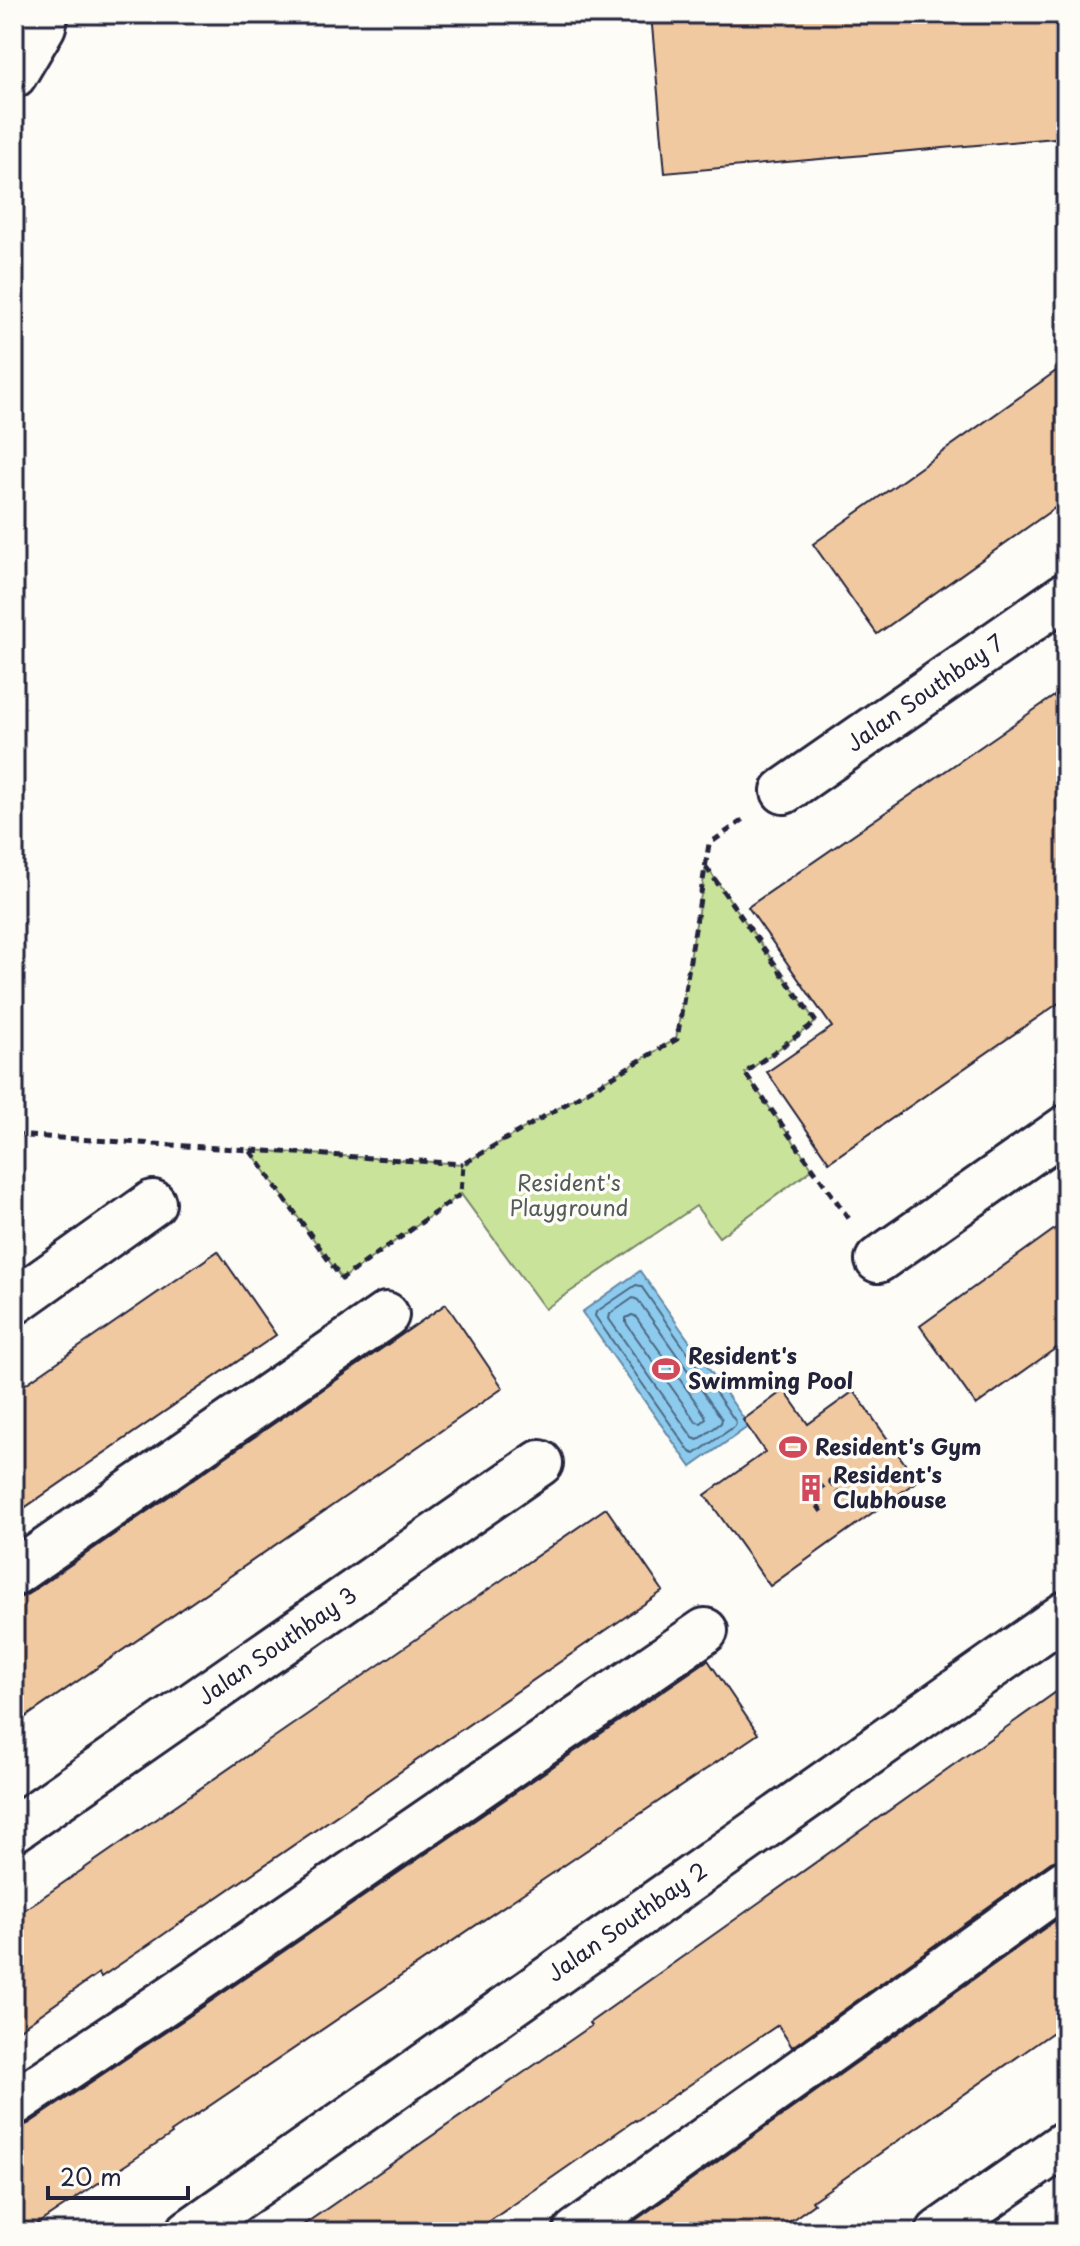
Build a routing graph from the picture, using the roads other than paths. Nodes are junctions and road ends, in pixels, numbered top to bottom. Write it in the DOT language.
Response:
graph roads {
  1 [pos="46,14"];
  2 [pos="14,75"];
  3 [pos="1066,595"];
  4 [pos="784,791"];
  5 [pos="1066,1128"];
  6 [pos="153,1203"];
  7 [pos="878,1260"];
  8 [pos="14,1302"];
  9 [pos="386,1315"];
  10 [pos="540,1463"];
  11 [pos="14,1573"];
  12 [pos="1066,1614"];
  13 [pos="705,1631"];
  14 [pos="14,1829"];
  15 [pos="1066,1882"];
  16 [pos="14,2103"];
  17 [pos="1066,2143"];
  18 [pos="189,2232"];
  19 [pos="576,2232"];
  20 [pos="939,2232"];
  1 -- 2 [label="street"];
  3 -- 4 [label="street, Jalan Southbay 7"];
  5 -- 7 [label="street"];
  6 -- 8 [label="street"];
  9 -- 11 [label="street"];
  10 -- 14 [label="street, Jalan Southbay 3"];
  12 -- 18 [label="street, Jalan Southbay 2"];
  13 -- 16 [label="street"];
  15 -- 19 [label="street"];
  17 -- 20 [label="street"];
}
